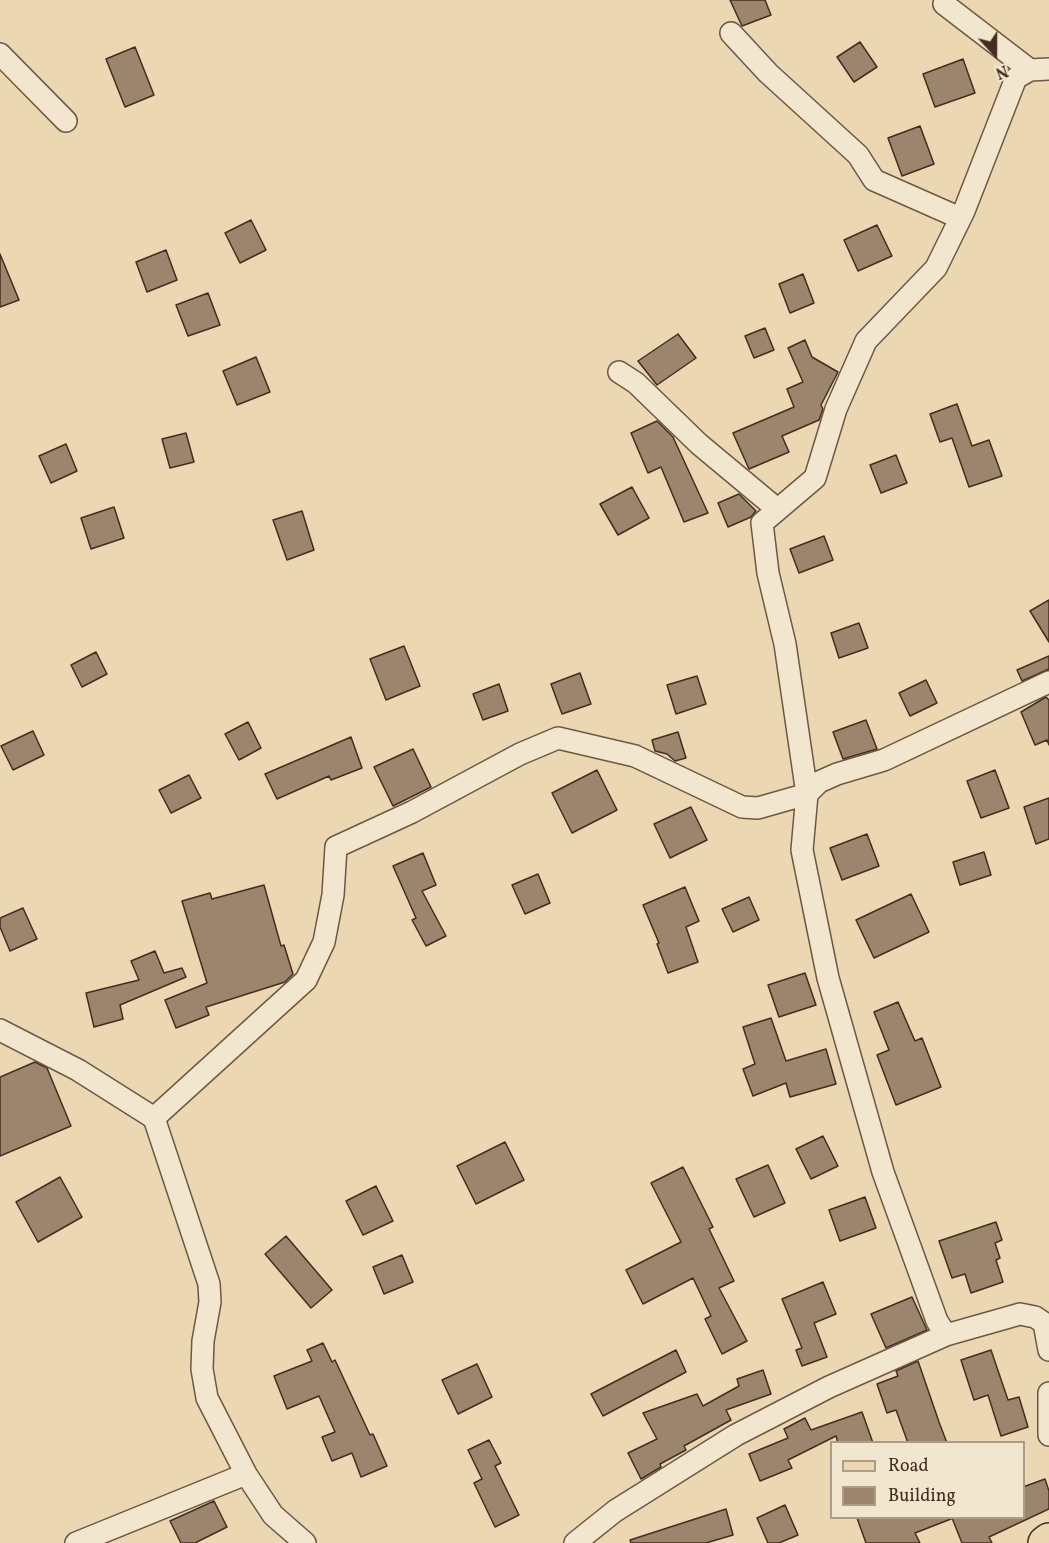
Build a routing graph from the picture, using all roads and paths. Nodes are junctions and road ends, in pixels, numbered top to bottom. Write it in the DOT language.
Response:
graph roads {
  1 [pos="944,4"];
  2 [pos="731,33"];
  3 [pos="0,54"];
  4 [pos="1040,69"];
  5 [pos="66,122"];
  6 [pos="960,218"];
  7 [pos="619,372"];
  8 [pos="777,509"];
  9 [pos="1049,682"];
  10 [pos="807,794"];
  11 [pos="0,1030"];
  12 [pos="154,1118"];
  13 [pos="946,1335"];
  14 [pos="1049,1350"];
  15 [pos="1049,1393"];
  16 [pos="1049,1435"];
  17 [pos="246,1474"];
  18 [pos="1049,1540"];
  19 [pos="76,1543"];
  20 [pos="305,1543"];
  21 [pos="575,1543"];
  22 [pos="1045,1543"];
  1 -- 4 [label="street"];
  2 -- 6 [label="street"];
  3 -- 5 [label="street"];
  4 -- 6 [label="street"];
  6 -- 8 [label="street"];
  7 -- 8 [label="street"];
  8 -- 10 [label="street"];
  9 -- 10 [label="street"];
  10 -- 12 [label="street"];
  10 -- 13 [label="street"];
  11 -- 12 [label="street"];
  12 -- 17 [label="street"];
  13 -- 14 [label="street"];
  13 -- 21 [label="street"];
  15 -- 16 [label="street"];
  17 -- 19 [label="street"];
  17 -- 20 [label="street"];
  18 -- 22 [label="main road"];
}
